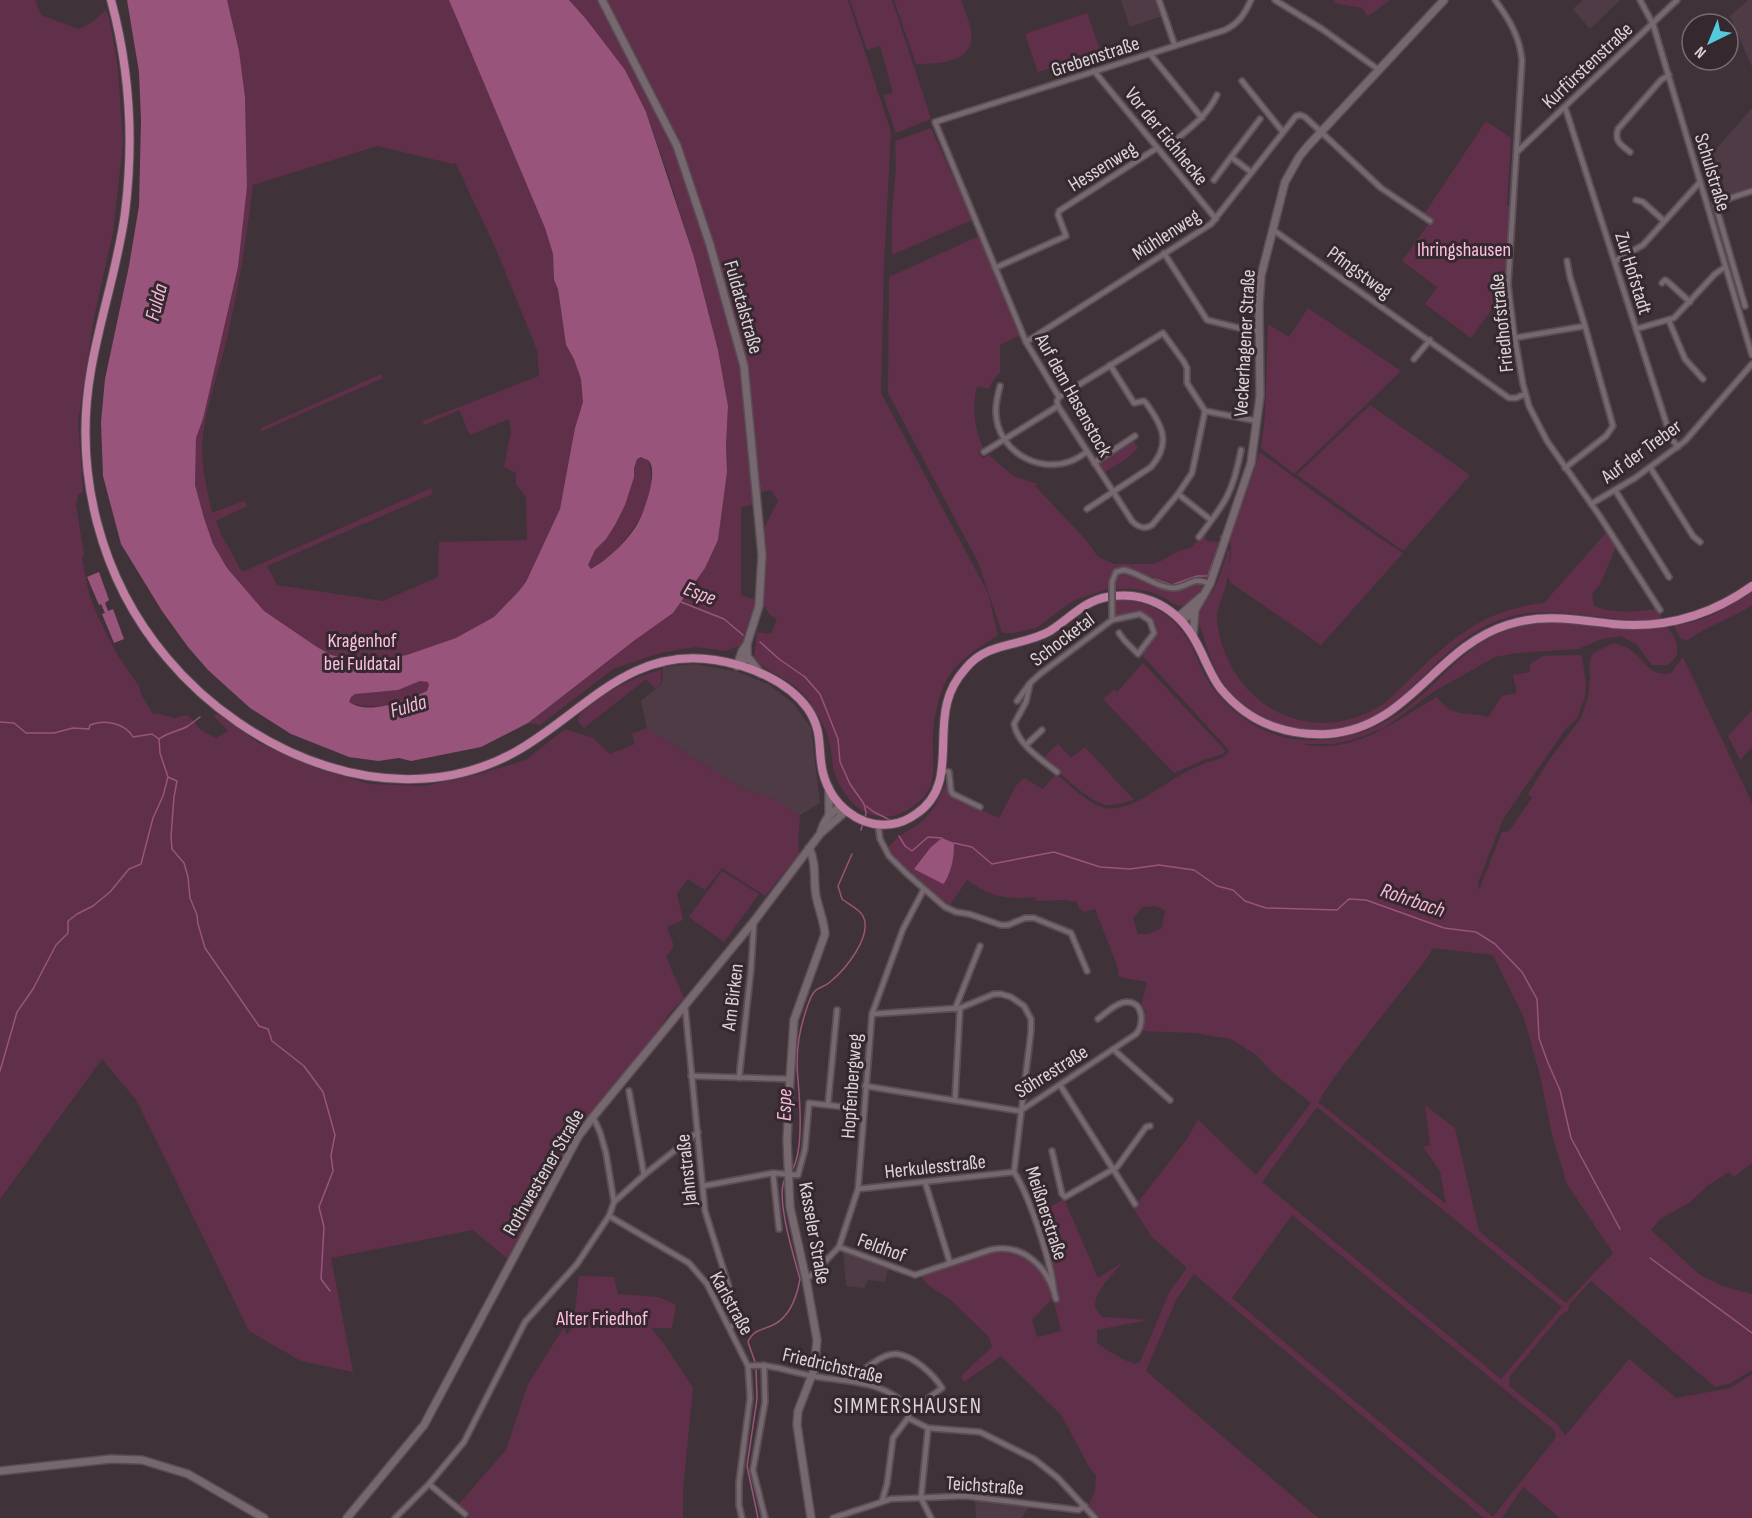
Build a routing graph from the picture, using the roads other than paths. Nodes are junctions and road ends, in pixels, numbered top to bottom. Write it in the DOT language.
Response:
graph roads {
  1 [pos="111,0"];
  2 [pos="602,0"];
  3 [pos="1159,0"];
  4 [pos="1251,0"];
  5 [pos="1275,0"];
  6 [pos="1444,0"];
  7 [pos="1496,0"];
  8 [pos="1640,0"];
  9 [pos="1677,0"];
  10 [pos="1653,24"];
  11 [pos="1175,46"];
  12 [pos="1150,54"];
  13 [pos="1379,70"];
  14 [pos="1094,71"];
  15 [pos="1669,75"];
  16 [pos="1242,81"];
  17 [pos="1217,95"];
  18 [pos="1565,107"];
  19 [pos="1202,117"];
  20 [pos="1260,119"];
  21 [pos="935,122"];
  22 [pos="1322,131"];
  23 [pos="1283,132"];
  24 [pos="1178,138"];
  25 [pos="1157,148"];
  26 [pos="1517,152"];
  27 [pos="1630,152"];
  28 [pos="1231,157"];
  29 [pos="1251,172"];
  30 [pos="1214,180"];
  31 [pos="1700,182"];
  32 [pos="1752,191"];
  33 [pos="1636,200"];
  34 [pos="1216,219"];
  35 [pos="1430,221"];
  36 [pos="1664,221"];
  37 [pos="1272,229"];
  38 [pos="1164,253"];
  39 [pos="1568,261"];
  40 [pos="1614,261"];
  41 [pos="1725,267"];
  42 [pos="995,268"];
  43 [pos="1662,283"];
  44 [pos="1690,302"];
  45 [pos="1745,306"];
  46 [pos="1669,321"];
  47 [pos="1585,326"];
  48 [pos="1636,329"];
  49 [pos="1260,331"];
  50 [pos="1515,338"];
  51 [pos="1430,340"];
  52 [pos="1026,342"];
  53 [pos="1752,354"];
  54 [pos="1414,359"];
  55 [pos="1752,364"];
  56 [pos="1110,365"];
  57 [pos="1703,379"];
  58 [pos="1000,386"];
  59 [pos="1525,394"];
  60 [pos="1059,397"];
  61 [pos="1058,406"];
  62 [pos="1205,411"];
  63 [pos="1257,421"];
  64 [pos="1135,436"];
  65 [pos="1005,439"];
  66 [pos="1678,447"];
  67 [pos="1241,450"];
  68 [pos="984,452"];
  69 [pos="1088,452"];
  70 [pos="1094,463"];
  71 [pos="1650,467"];
  72 [pos="1565,468"];
  73 [pos="1615,490"];
  74 [pos="1113,491"];
  75 [pos="1178,494"];
  76 [pos="1591,504"];
  77 [pos="1087,509"];
  78 [pos="1211,520"];
  79 [pos="1199,537"];
  80 [pos="1700,542"];
  81 [pos="1669,577"];
  82 [pos="1210,584"];
  83 [pos="1752,586"];
  84 [pos="1201,597"];
  85 [pos="1195,610"];
  86 [pos="1660,610"];
  87 [pos="1179,618"];
  88 [pos="1112,620"];
  89 [pos="1119,633"];
  90 [pos="1193,636"];
  91 [pos="747,644"];
  92 [pos="747,656"];
  93 [pos="737,666"];
  94 [pos="761,674"];
  95 [pos="1030,683"];
  96 [pos="1017,701"];
  97 [pos="1042,730"];
  98 [pos="1026,745"];
  99 [pos="942,771"];
  100 [pos="1057,772"];
  101 [pos="829,788"];
  102 [pos="980,807"];
  103 [pos="846,811"];
  104 [pos="829,816"];
  105 [pos="878,824"];
  106 [pos="820,834"];
  107 [pos="809,848"];
  108 [pos="924,889"];
  109 [pos="755,920"];
  110 [pos="980,946"];
  111 [pos="1087,971"];
  112 [pos="685,1003"];
  113 [pos="957,1009"];
  114 [pos="837,1010"];
  115 [pos="872,1014"];
  116 [pos="1098,1019"];
  117 [pos="1113,1049"];
  118 [pos="691,1077"];
  119 [pos="739,1078"];
  120 [pos="790,1079"];
  121 [pos="1060,1085"];
  122 [pos="865,1086"];
  123 [pos="629,1090"];
  124 [pos="955,1100"];
  125 [pos="1170,1100"];
  126 [pos="828,1104"];
  127 [pos="854,1108"];
  128 [pos="1020,1111"];
  129 [pos="593,1117"];
  130 [pos="1150,1126"];
  131 [pos="698,1132"];
  132 [pos="1052,1151"];
  133 [pos="1114,1168"];
  134 [pos="1014,1172"];
  135 [pos="773,1173"];
  136 [pos="644,1175"];
  137 [pos="789,1176"];
  138 [pos="925,1182"];
  139 [pos="703,1186"];
  140 [pos="858,1189"];
  141 [pos="614,1202"];
  142 [pos="1135,1203"];
  143 [pos="609,1216"];
  144 [pos="779,1229"];
  145 [pos="839,1247"];
  146 [pos="950,1263"];
  147 [pos="806,1279"];
  148 [pos="1054,1291"];
  149 [pos="1056,1299"];
  150 [pos="730,1328"];
  151 [pos="756,1365"];
  152 [pos="812,1376"];
  153 [pos="854,1381"];
  154 [pos="911,1411"];
  155 [pos="908,1418"];
  156 [pos="928,1428"];
  157 [pos="0,1471"];
  158 [pos="429,1484"];
  159 [pos="921,1498"];
  160 [pos="882,1502"];
  161 [pos="1085,1506"];
  162 [pos="465,1514"];
  163 [pos="264,1518"];
  164 [pos="347,1518"];
  165 [pos="395,1518"];
  166 [pos="742,1518"];
  167 [pos="765,1518"];
  168 [pos="811,1518"];
  169 [pos="833,1518"];
  170 [pos="931,1518"];
  171 [pos="1095,1518"];
  1 -- 93 [label="main road"];
  2 -- 91 [label="street, Fuldatalstraße"];
  3 -- 11 [label="street"];
  4 -- 11 [label="street, Grebenstraße"];
  5 -- 13 [label="street"];
  6 -- 13 [label="street, Veckerhagener Straße"];
  7 -- 26 [label="street, Friedhofstraße"];
  8 -- 10 [label="street, Schulstraße"];
  9 -- 10 [label="street, Kurfürstenstraße"];
  10 -- 15 [label="street, Schulstraße"];
  10 -- 18 [label="street, Kurfürstenstraße"];
  11 -- 12 [label="street, Grebenstraße"];
  12 -- 14 [label="street, Grebenstraße"];
  12 -- 19 [label="street"];
  13 -- 22 [label="street, Veckerhagener Straße"];
  14 -- 21 [label="street, Grebenstraße"];
  14 -- 25 [label="street, Vor der Eichhecke"];
  15 -- 27 [label="street"];
  15 -- 31 [label="street, Schulstraße"];
  16 -- 23 [label="street"];
  17 -- 19 [label="street"];
  18 -- 26 [label="street, Kurfürstenstraße"];
  18 -- 40 [label="street, Zur Hofstadt"];
  19 -- 24 [label="street"];
  20 -- 28 [label="street"];
  21 -- 42 [label="street, Auf dem Hasenstock"];
  22 -- 23 [label="street, Mühlenweg"];
  22 -- 35 [label="street"];
  22 -- 37 [label="street, Veckerhagener Straße"];
  23 -- 29 [label="street, Mühlenweg"];
  25 -- 34 [label="street, Vor der Eichhecke"];
  25 -- 42 [label="street, Hessenweg"];
  26 -- 50 [label="street, Friedhofstraße"];
  28 -- 29 [label="street"];
  28 -- 30 [label="street"];
  29 -- 34 [label="street, Mühlenweg"];
  31 -- 36 [label="street"];
  31 -- 41 [label="street, Schulstraße"];
  32 -- 45 [label="street"];
  33 -- 36 [label="street"];
  34 -- 38 [label="street, Mühlenweg"];
  36 -- 40 [label="street"];
  37 -- 49 [label="street, Veckerhagener Straße"];
  37 -- 51 [label="street, Pfingstweg"];
  38 -- 49 [label="street"];
  38 -- 52 [label="street, Mühlenweg"];
  39 -- 47 [label="street"];
  40 -- 48 [label="street, Zur Hofstadt"];
  41 -- 44 [label="street"];
  41 -- 53 [label="street, Schulstraße"];
  42 -- 52 [label="street, Auf dem Hasenstock"];
  43 -- 44 [label="street"];
  44 -- 46 [label="street"];
  46 -- 48 [label="street"];
  46 -- 57 [label="street"];
  47 -- 50 [label="street"];
  47 -- 72 [label="street"];
  48 -- 66 [label="street, Zur Hofstadt"];
  49 -- 63 [label="street, Veckerhagener Straße"];
  50 -- 59 [label="street, Friedhofstraße"];
  51 -- 54 [label="street"];
  51 -- 59 [label="street, Pfingstweg"];
  52 -- 60 [label="street, Auf dem Hasenstock"];
  55 -- 66 [label="street, Auf der Treber"];
  56 -- 60 [label="street"];
  56 -- 62 [label="street"];
  56 -- 74 [label="street"];
  58 -- 65 [label="street"];
  59 -- 72 [label="street, Friedhofstraße"];
  60 -- 61 [label="street, Auf dem Hasenstock"];
  61 -- 65 [label="street"];
  61 -- 69 [label="street, Auf dem Hasenstock"];
  62 -- 63 [label="street"];
  62 -- 75 [label="street, Auf dem Hasenstock"];
  63 -- 82 [label="street, Veckerhagener Straße"];
  64 -- 70 [label="street"];
  65 -- 68 [label="street"];
  65 -- 69 [label="street"];
  66 -- 71 [label="street, Auf der Treber"];
  67 -- 78 [label="street"];
  69 -- 70 [label="street, Auf dem Hasenstock"];
  70 -- 74 [label="street, Auf dem Hasenstock"];
  71 -- 73 [label="street, Auf der Treber"];
  71 -- 80 [label="street"];
  72 -- 76 [label="street, Friedhofstraße"];
  73 -- 76 [label="street, Auf der Treber"];
  73 -- 81 [label="street"];
  74 -- 75 [label="street, Auf dem Hasenstock"];
  74 -- 77 [label="street"];
  75 -- 78 [label="street"];
  76 -- 86 [label="street, Friedhofstraße"];
  78 -- 79 [label="street"];
  82 -- 84 [label="street, Veckerhagener Straße"];
  82 -- 88 [label="street, Schocketal, bridge"];
  83 -- 90 [label="main road"];
  84 -- 85 [label="street, Veckerhagener Straße"];
  84 -- 87 [label="street, Veckerhagener Straße"];
  85 -- 87 [label="street"];
  85 -- 90 [label="street"];
  87 -- 90 [label="main road"];
  87 -- 99 [label="main road"];
  88 -- 89 [label="street, Schocketal"];
  88 -- 95 [label="street, Schocketal"];
  91 -- 92 [label="street, Fuldatalstraße"];
  91 -- 93 [label="street, Fuldatalstraße"];
  92 -- 93 [label="street"];
  92 -- 94 [label="street"];
  93 -- 94 [label="main road"];
  94 -- 101 [label="main road"];
  95 -- 96 [label="street, Schocketal"];
  95 -- 98 [label="street, Schocketal"];
  97 -- 98 [label="street"];
  98 -- 100 [label="street, Schocketal"];
  99 -- 102 [label="street"];
  99 -- 105 [label="main road"];
  101 -- 103 [label="main road"];
  101 -- 104 [label="street"];
  103 -- 104 [label="street"];
  103 -- 105 [label="main road"];
  103 -- 106 [label="street, Rothwestener Straße"];
  104 -- 106 [label="street, Rothwestener Straße"];
  105 -- 108 [label="street"];
  106 -- 107 [label="street, Rothwestener Straße"];
  107 -- 109 [label="street, Rothwestener Straße"];
  107 -- 120 [label="street, Kasseler Straße"];
  108 -- 111 [label="street"];
  108 -- 115 [label="street, Hopfenbergweg"];
  109 -- 112 [label="street, Rothwestener Straße"];
  109 -- 119 [label="street, Am Birken"];
  110 -- 113 [label="street"];
  112 -- 118 [label="street, Jahnstraße"];
  112 -- 129 [label="street, Rothwestener Straße"];
  113 -- 115 [label="street, Meißnerstraße"];
  113 -- 124 [label="street"];
  113 -- 128 [label="street, Meißnerstraße"];
  114 -- 126 [label="street"];
  115 -- 122 [label="street, Hopfenbergweg"];
  116 -- 117 [label="street, Söhrestraße"];
  117 -- 121 [label="street, Söhrestraße"];
  117 -- 125 [label="street"];
  118 -- 119 [label="street"];
  118 -- 131 [label="street, Jahnstraße"];
  119 -- 120 [label="street"];
  120 -- 137 [label="street, Kasseler Straße"];
  121 -- 128 [label="street, Söhrestraße"];
  121 -- 133 [label="street"];
  122 -- 124 [label="street, Söhrestraße"];
  122 -- 140 [label="street, Hopfenbergweg"];
  123 -- 136 [label="street"];
  124 -- 128 [label="street, Söhrestraße"];
  126 -- 127 [label="street"];
  126 -- 137 [label="street"];
  128 -- 134 [label="street, Meißnerstraße"];
  129 -- 141 [label="street"];
  129 -- 164 [label="street, Rothwestener Straße"];
  130 -- 133 [label="street"];
  131 -- 136 [label="street"];
  131 -- 139 [label="street, Jahnstraße"];
  132 -- 133 [label="street"];
  133 -- 142 [label="street"];
  134 -- 138 [label="street, Herkulesstraße"];
  134 -- 148 [label="street, Meißnerstraße"];
  135 -- 137 [label="street"];
  135 -- 139 [label="street"];
  135 -- 144 [label="street"];
  136 -- 141 [label="street"];
  137 -- 147 [label="street, Kasseler Straße"];
  138 -- 140 [label="street, Herkulesstraße"];
  138 -- 146 [label="street"];
  139 -- 150 [label="street, Jahnstraße"];
  140 -- 145 [label="street, Hopfenbergweg"];
  141 -- 143 [label="street"];
  143 -- 150 [label="street, Karlstraße"];
  143 -- 158 [label="street"];
  145 -- 146 [label="street, Feldhof"];
  145 -- 147 [label="street, Hopfenbergweg"];
  146 -- 148 [label="street"];
  147 -- 152 [label="street, Kasseler Straße"];
  148 -- 149 [label="street"];
  150 -- 151 [label="street, Karlstraße"];
  151 -- 152 [label="street, Friedrichstraße"];
  151 -- 166 [label="street, Karlstraße"];
  151 -- 167 [label="street"];
  152 -- 153 [label="street, Friedrichstraße"];
  152 -- 168 [label="street, Kasseler Straße"];
  153 -- 154 [label="street, Friedrichstraße"];
  153 -- 154 [label="street"];
  154 -- 155 [label="street"];
  155 -- 156 [label="street"];
  155 -- 160 [label="street"];
  156 -- 159 [label="street"];
  156 -- 161 [label="street"];
  157 -- 163 [label="street"];
  158 -- 162 [label="street"];
  158 -- 165 [label="street"];
  159 -- 160 [label="street, Teichstraße"];
  159 -- 161 [label="street, Teichstraße"];
  159 -- 170 [label="street"];
  160 -- 169 [label="street, Teichstraße"];
  161 -- 171 [label="street"];
}
